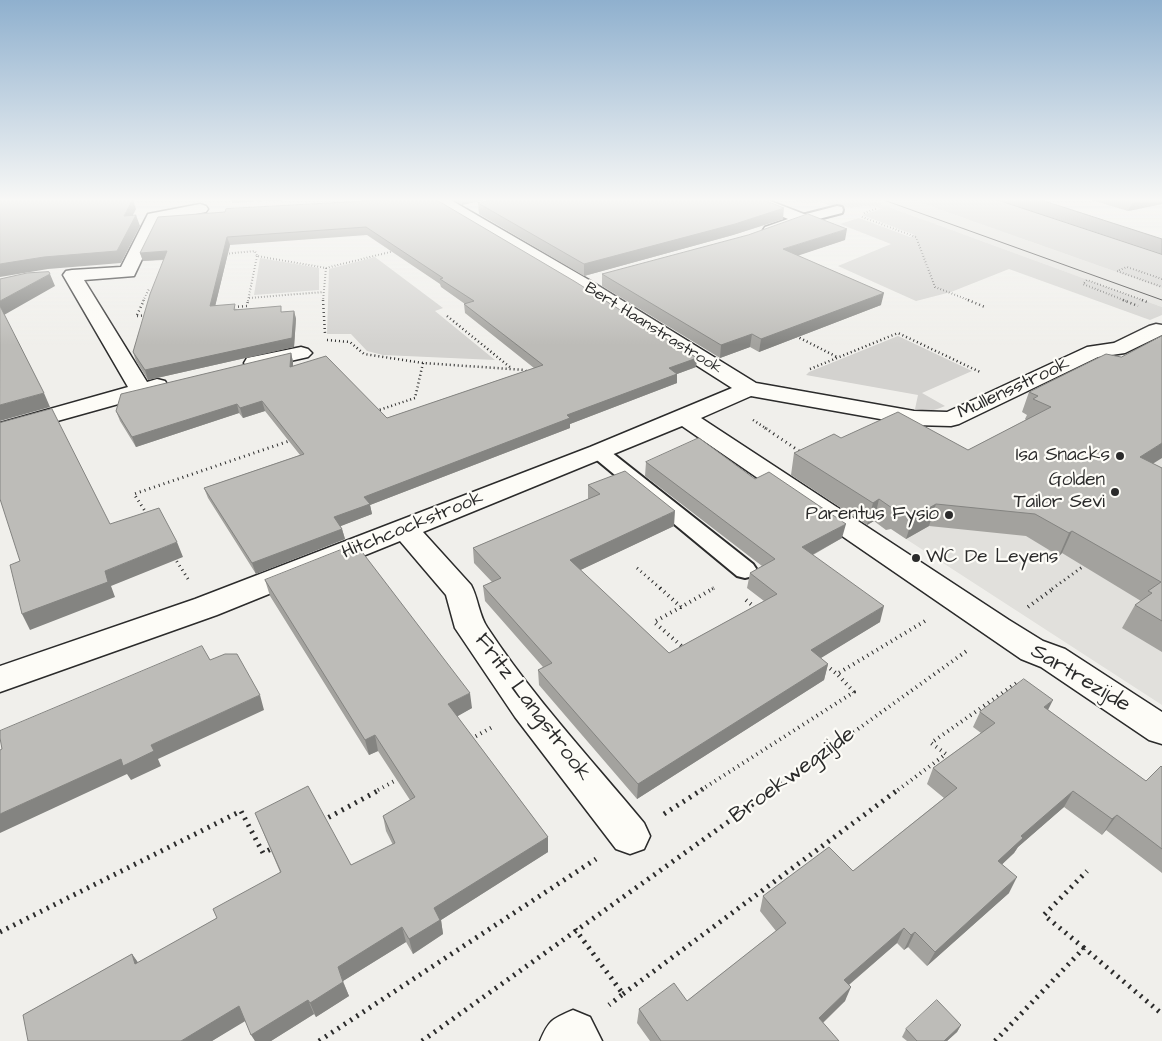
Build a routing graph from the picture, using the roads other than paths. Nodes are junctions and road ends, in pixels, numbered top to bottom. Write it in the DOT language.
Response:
graph roads {
  1 [pos="139,248"];
  2 [pos="526,248"];
  3 [pos="600,279"];
  4 [pos="582,284"];
  5 [pos="1156,330"];
  6 [pos="301,353"];
  7 [pos="235,368"];
  8 [pos="178,381"];
  9 [pos="754,389"];
  10 [pos="141,390"];
  11 [pos="683,416"];
  12 [pos="0,430"];
  13 [pos="599,452"];
  14 [pos="406,529"];
  15 [pos="745,570"];
  16 [pos="0,679"];
  17 [pos="1162,730"];
  18 [pos="630,836"];
  1 -- 10 [label="street"];
  2 -- 4 [label="street, Bert Haanstrastrook"];
  3 -- 4 [label="street"];
  4 -- 9 [label="street, Bert Haanstrastrook"];
  5 -- 9 [label="street, Mullensstrook"];
  6 -- 7 [label="street"];
  8 -- 10 [label="street"];
  9 -- 11 [label="street, Hitchcockstrook"];
  10 -- 12 [label="street"];
  11 -- 13 [label="street, Hitchcockstrook"];
  11 -- 17 [label="street, Sartrezijde"];
  13 -- 14 [label="street, Hitchcockstrook"];
  13 -- 15 [label="lane"];
  14 -- 16 [label="street, Hitchcockstrook"];
  14 -- 18 [label="street, Fritz Langstrook"];
}
